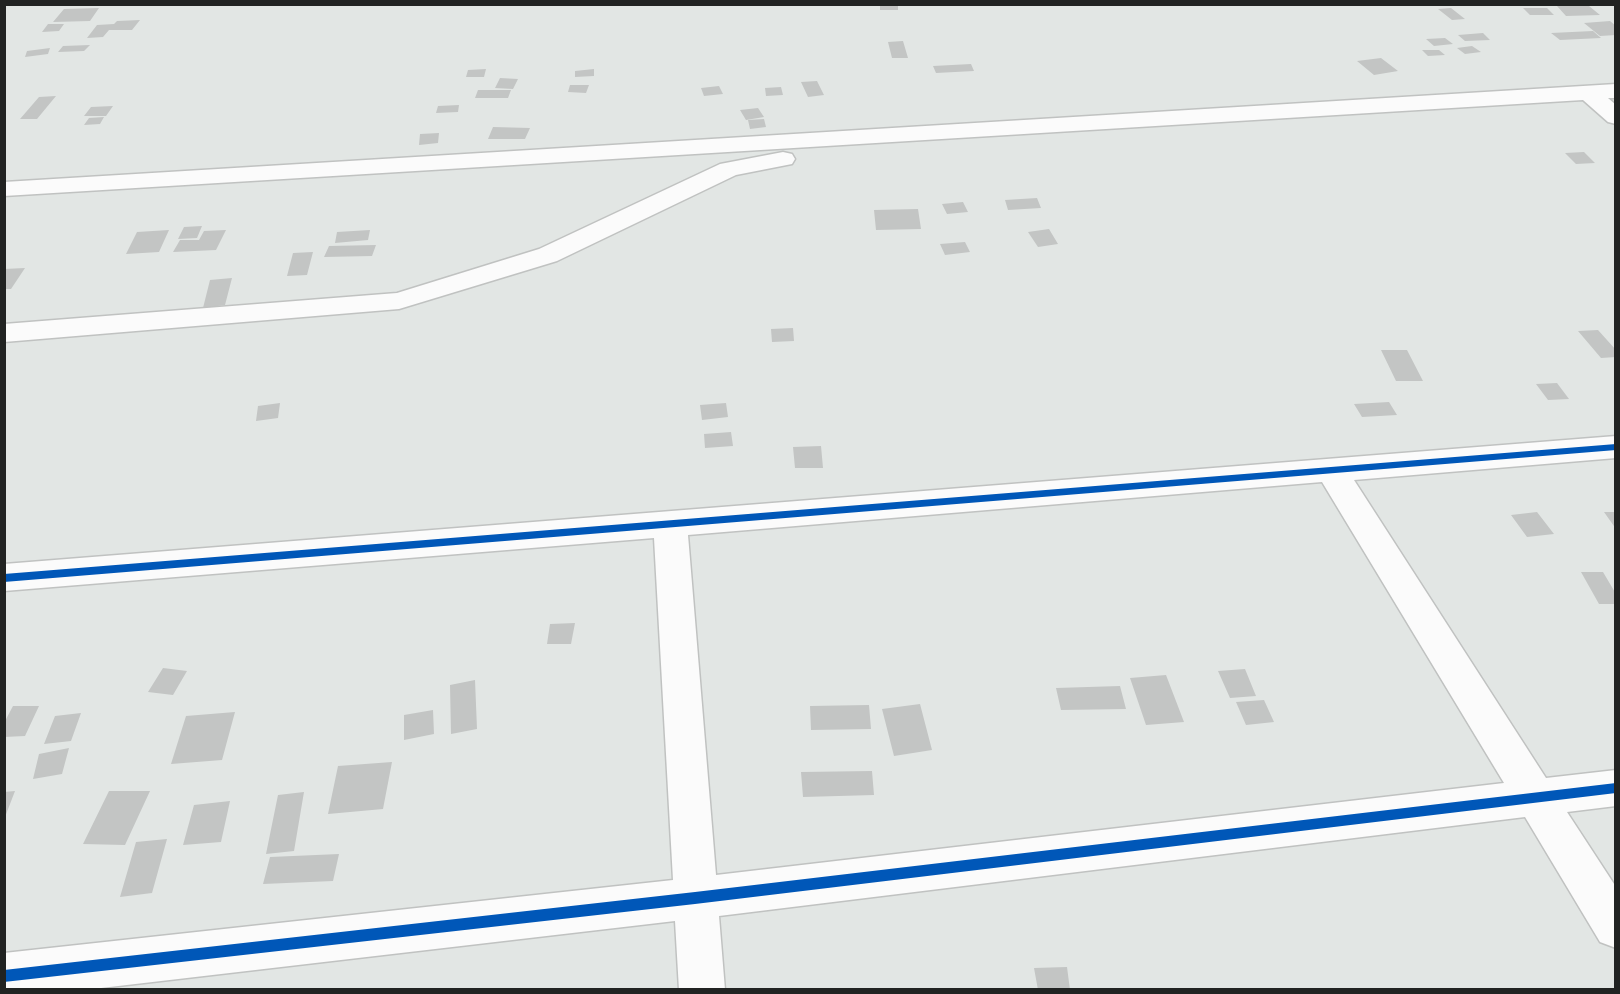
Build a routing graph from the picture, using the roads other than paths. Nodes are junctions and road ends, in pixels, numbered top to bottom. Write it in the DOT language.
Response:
graph roads {
  1 [pos="1616,91"];
  2 [pos="1587,92"];
  3 [pos="1616,117"];
  4 [pos="915,133"];
  5 [pos="4,189"];
  6 [pos="4,333"];
  7 [pos="1616,447"];
  8 [pos="1331,470"];
  9 [pos="669,524"];
  10 [pos="4,578"];
  11 [pos="1616,788"];
  12 [pos="1535,798"];
  13 [pos="695,898"];
  14 [pos="1616,927"];
  15 [pos="4,976"];
  16 [pos="702,990"];
  1 -- 2 [label="street"];
  2 -- 3 [label="street"];
  2 -- 4 [label="street"];
  4 -- 5 [label="street"];
  4 -- 6 [label="street"];
  7 -- 8 [label="street"];
  8 -- 9 [label="street"];
  8 -- 12 [label="street"];
  9 -- 10 [label="street"];
  9 -- 13 [label="street"];
  11 -- 12 [label="street"];
  12 -- 13 [label="street"];
  12 -- 14 [label="street"];
  13 -- 15 [label="street"];
  13 -- 16 [label="street"];
}
